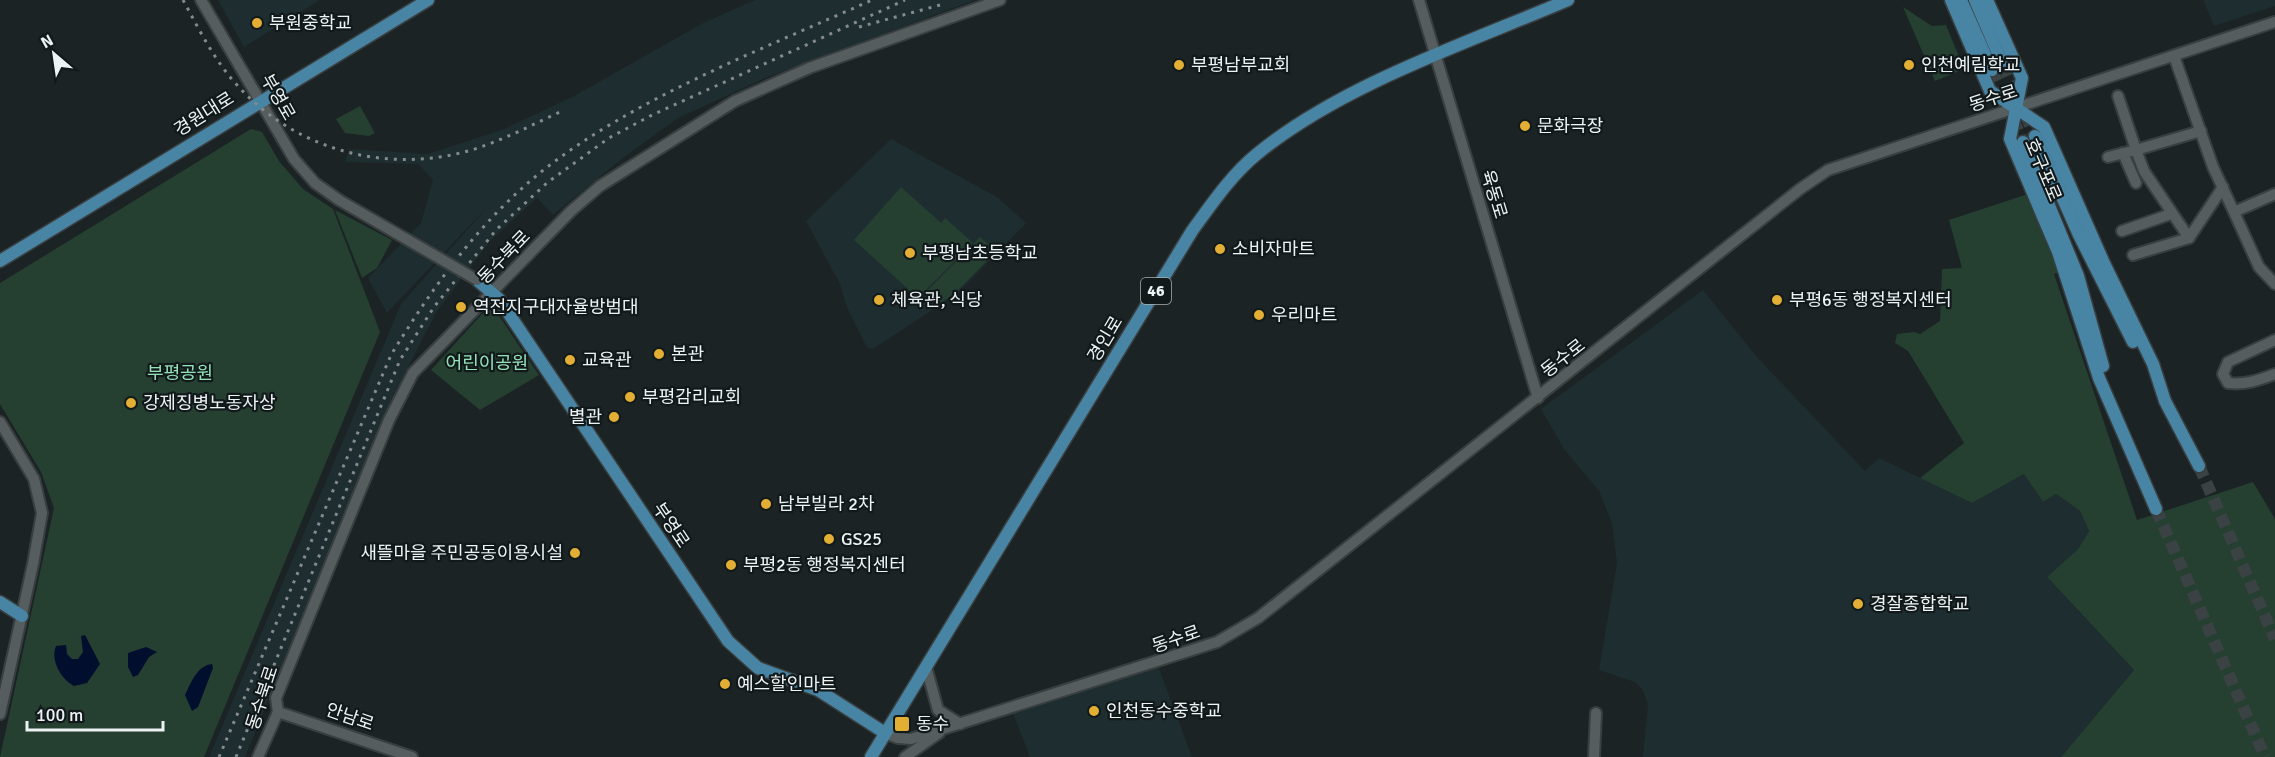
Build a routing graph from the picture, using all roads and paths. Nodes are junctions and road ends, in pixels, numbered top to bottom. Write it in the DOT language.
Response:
graph roads {
  1 [pos="201,0"];
  2 [pos="1000,0"];
  3 [pos="1419,0"];
  4 [pos="1568,0"];
  5 [pos="1951,0"];
  6 [pos="1961,0"];
  7 [pos="1975,0"];
  8 [pos="1987,0"];
  9 [pos="424,1"];
  10 [pos="2275,22"];
  11 [pos="1436,56"];
  12 [pos="2174,56"];
  13 [pos="2118,96"];
  14 [pos="260,101"];
  15 [pos="2016,108"];
  16 [pos="2201,131"];
  17 [pos="2136,150"];
  18 [pos="2123,153"];
  19 [pos="2108,157"];
  20 [pos="2136,183"];
  21 [pos="2223,187"];
  22 [pos="2275,194"];
  23 [pos="2234,212"];
  24 [pos="2171,214"];
  25 [pos="2122,231"];
  26 [pos="2189,238"];
  27 [pos="2133,255"];
  28 [pos="0,261"];
  29 [pos="477,280"];
  30 [pos="2275,284"];
  31 [pos="492,292"];
  32 [pos="2275,340"];
  33 [pos="2275,374"];
  34 [pos="1538,398"];
  35 [pos="2165,401"];
  36 [pos="0,422"];
  37 [pos="2119,422"];
  38 [pos="2199,466"];
  39 [pos="2156,509"];
  40 [pos="0,602"];
  41 [pos="22,616"];
  42 [pos="926,667"];
  43 [pos="278,712"];
  44 [pos="1596,713"];
  45 [pos="0,714"];
  46 [pos="955,725"];
  47 [pos="885,733"];
  48 [pos="258,757"];
  49 [pos="412,757"];
  50 [pos="872,757"];
  51 [pos="905,757"];
  52 [pos="1594,757"];
  1 -- 14 [label="street, 부영로"];
  2 -- 31 [label="street, 동수북로"];
  3 -- 11 [label="street, 육동로"];
  4 -- 11 [label="main road, 경인로 / 46"];
  5 -- 15 [label="main road"];
  6 -- 7 [label="main road"];
  8 -- 15 [label="main road"];
  9 -- 14 [label="main road, 경원대로"];
  10 -- 12 [label="street, 동수로"];
  11 -- 34 [label="street, 육동로"];
  11 -- 42 [label="main road, 경인로 / 46"];
  12 -- 15 [label="street, 동수로"];
  12 -- 16 [label="street"];
  13 -- 17 [label="street"];
  14 -- 28 [label="main road, 경원대로"];
  14 -- 29 [label="street, 부영로, bridge"];
  15 -- 34 [label="street, 동수로"];
  15 -- 35 [label="main road, 호구포로"];
  15 -- 37 [label="main road, 호구포로"];
  16 -- 17 [label="street"];
  16 -- 21 [label="street"];
  17 -- 18 [label="street"];
  17 -- 24 [label="street"];
  18 -- 19 [label="street"];
  18 -- 20 [label="street"];
  21 -- 23 [label="street"];
  21 -- 26 [label="street"];
  22 -- 23 [label="street"];
  23 -- 30 [label="street"];
  24 -- 25 [label="street"];
  24 -- 26 [label="street"];
  26 -- 27 [label="street"];
  29 -- 31 [label="main road, 부영로"];
  31 -- 43 [label="street, 동수북로"];
  31 -- 47 [label="main road, 부영로"];
  32 -- 33 [label="street"];
  34 -- 46 [label="street, 동수로"];
  35 -- 37 [label="main road, 호구포로"];
  35 -- 38 [label="main road, 호구포로"];
  36 -- 41 [label="street"];
  37 -- 39 [label="main road, 호구포로"];
  40 -- 41 [label="main road"];
  41 -- 45 [label="street"];
  42 -- 46 [label="street"];
  42 -- 47 [label="main road, 경인로 / 46"];
  43 -- 48 [label="street, 동수북로"];
  43 -- 49 [label="street, 안남로"];
  44 -- 52 [label="street"];
  46 -- 47 [label="street, 동수로"];
  46 -- 51 [label="street"];
  47 -- 50 [label="main road, 경인로 / 46"];
}
